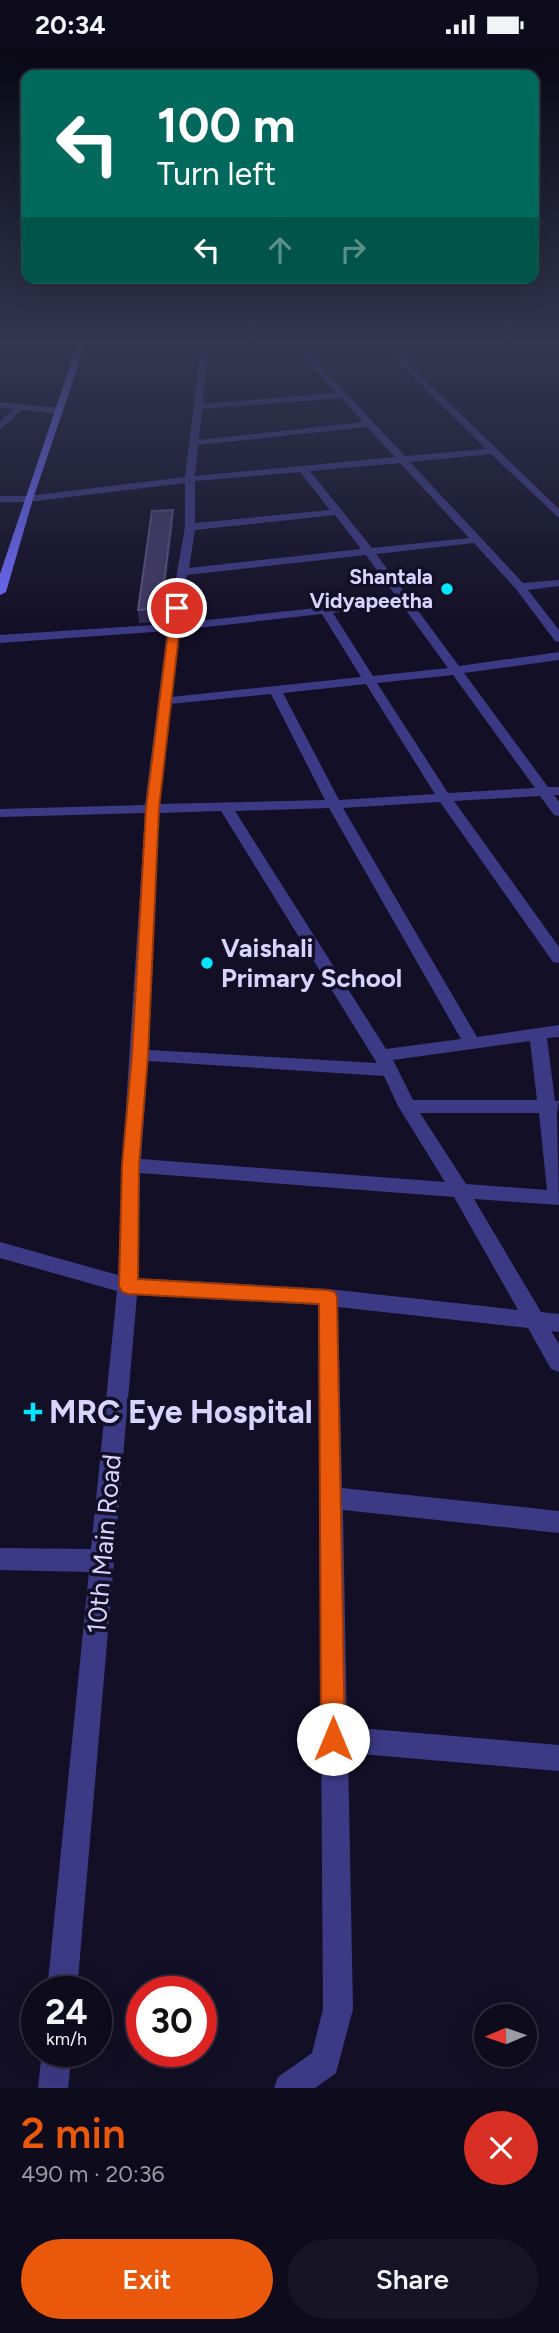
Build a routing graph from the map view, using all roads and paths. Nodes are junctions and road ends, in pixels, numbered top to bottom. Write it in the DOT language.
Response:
graph roads {
  1 [pos="49,440"];
  2 [pos="221,440"];
  3 [pos="384,440"];
  4 [pos="483,440"];
  5 [pos="195,443"];
  6 [pos="494,451"];
  7 [pos="402,459"];
  8 [pos="304,470"];
  9 [pos="190,479"];
  10 [pos="0,499"];
  11 [pos="28,499"];
  12 [pos="338,512"];
  13 [pos="559,515"];
  14 [pos="190,527"];
  15 [pos="476,540"];
  16 [pos="370,554"];
  17 [pos="183,572"];
  18 [pos="559,583"];
  19 [pos="520,587"];
  20 [pos="0,592"];
  21 [pos="403,602"];
  22 [pos="325,610"];
  23 [pos="173,627"];
  24 [pos="559,638"];
  25 [pos="0,639"];
  26 [pos="559,656"];
  27 [pos="453,671"];
  28 [pos="370,680"];
  29 [pos="275,690"];
  30 [pos="165,701"];
  31 [pos="552,791"];
  32 [pos="443,796"];
  33 [pos="334,803"];
  34 [pos="225,806"];
  35 [pos="152,808"];
  36 [pos="559,812"];
  37 [pos="0,813"];
  38 [pos="559,958"];
  39 [pos="559,1031"];
  40 [pos="538,1033"];
  41 [pos="471,1042"];
  42 [pos="140,1055"];
  43 [pos="386,1063"];
  44 [pos="407,1106"];
  45 [pos="553,1107"];
  46 [pos="131,1165"];
  47 [pos="459,1189"];
  48 [pos="558,1198"];
  49 [pos="0,1250"];
  50 [pos="128,1286"];
  51 [pos="328,1297"];
  52 [pos="533,1321"];
  53 [pos="559,1322"];
  54 [pos="559,1363"];
  55 [pos="332,1498"];
  56 [pos="559,1522"];
  57 [pos="0,1559"];
  58 [pos="103,1561"];
  59 [pos="333,1739"];
  60 [pos="559,1758"];
  61 [pos="63,1976"];
  62 [pos="55,2067"];
  63 [pos="53,2088"];
  64 [pos="289,2088"];
  1 -- 11 [label="street"];
  2 -- 5 [label="street"];
  3 -- 7 [label="street"];
  4 -- 6 [label="street"];
  5 -- 9 [label="street, 10th Main Road"];
  6 -- 7 [label="street"];
  6 -- 13 [label="street"];
  7 -- 8 [label="street"];
  7 -- 15 [label="street"];
  8 -- 9 [label="street"];
  8 -- 12 [label="street"];
  9 -- 11 [label="street"];
  9 -- 14 [label="street, 10th Main Road"];
  10 -- 11 [label="street"];
  11 -- 20 [label="street"];
  12 -- 14 [label="street"];
  12 -- 16 [label="street"];
  14 -- 17 [label="street, 10th Main Road"];
  15 -- 16 [label="street"];
  15 -- 19 [label="street"];
  16 -- 17 [label="street"];
  16 -- 21 [label="street"];
  17 -- 23 [label="street, 10th Main Road"];
  18 -- 19 [label="street"];
  19 -- 24 [label="street"];
  21 -- 22 [label="street"];
  21 -- 27 [label="street"];
  22 -- 23 [label="street"];
  22 -- 28 [label="street"];
  23 -- 25 [label="street"];
  23 -- 30 [label="street, 10th Main Road"];
  26 -- 27 [label="street"];
  27 -- 28 [label="street"];
  27 -- 31 [label="street"];
  28 -- 29 [label="street"];
  28 -- 32 [label="street"];
  29 -- 30 [label="street"];
  29 -- 33 [label="street"];
  30 -- 35 [label="street, 10th Main Road"];
  31 -- 32 [label="street"];
  31 -- 36 [label="street"];
  32 -- 33 [label="street"];
  32 -- 38 [label="street"];
  33 -- 34 [label="street"];
  33 -- 41 [label="street"];
  34 -- 35 [label="street"];
  34 -- 43 [label="street"];
  35 -- 37 [label="street"];
  35 -- 42 [label="street, 10th Main Road"];
  39 -- 40 [label="street"];
  40 -- 41 [label="street"];
  40 -- 45 [label="street"];
  41 -- 43 [label="street"];
  42 -- 43 [label="street"];
  42 -- 46 [label="street, 10th Main Road"];
  43 -- 44 [label="street"];
  44 -- 45 [label="street"];
  44 -- 47 [label="street"];
  45 -- 48 [label="street"];
  46 -- 47 [label="street"];
  46 -- 50 [label="street, 10th Main Road"];
  47 -- 48 [label="street"];
  47 -- 52 [label="street"];
  49 -- 50 [label="street"];
  50 -- 51 [label="street"];
  50 -- 58 [label="street, 10th Main Road"];
  51 -- 52 [label="street"];
  51 -- 55 [label="street"];
  52 -- 53 [label="street"];
  52 -- 54 [label="street"];
  55 -- 56 [label="street"];
  55 -- 59 [label="street"];
  57 -- 58 [label="street"];
  58 -- 61 [label="street, 10th Main Road"];
  59 -- 60 [label="street"];
  59 -- 64 [label="street"];
  62 -- 63 [label="street"];
}
